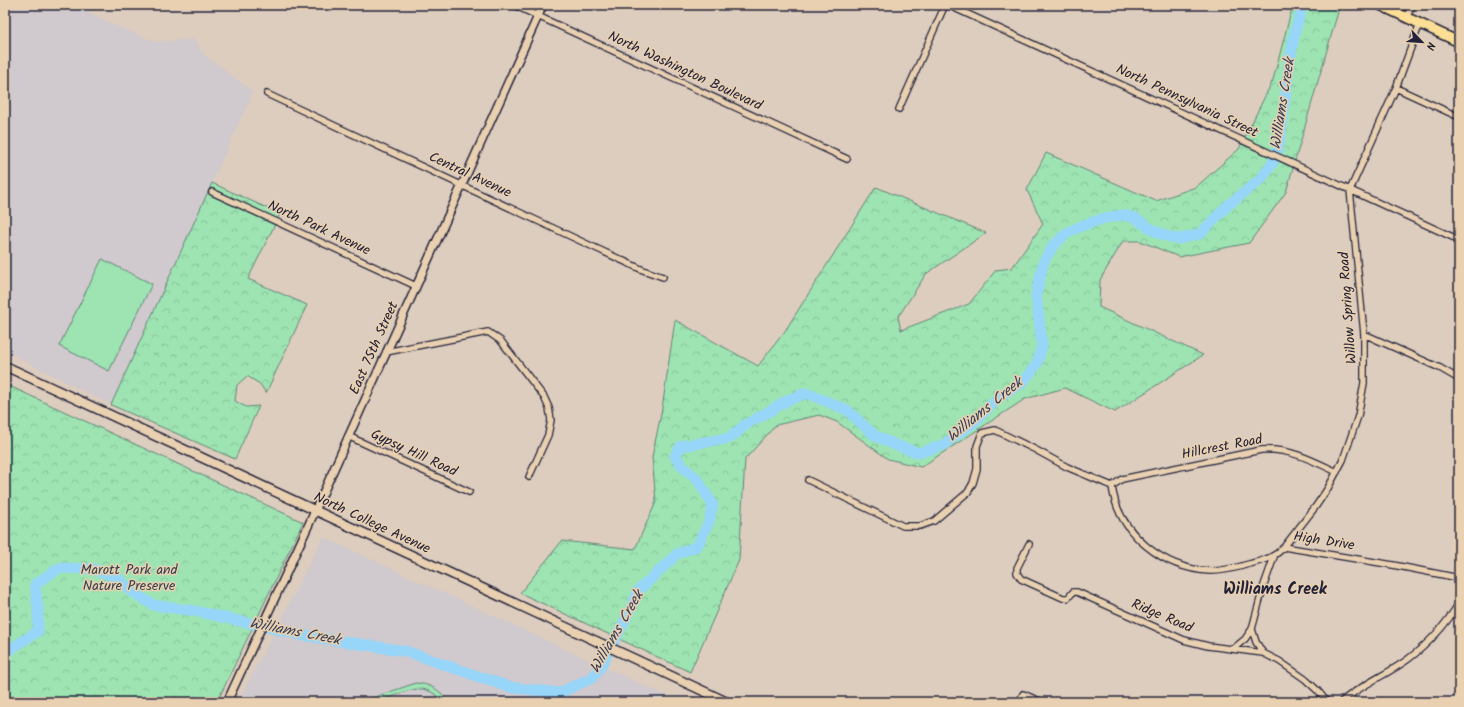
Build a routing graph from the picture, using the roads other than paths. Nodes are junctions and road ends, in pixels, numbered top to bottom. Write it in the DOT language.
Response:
graph roads {
  1 [pos="514,5"];
  2 [pos="543,5"];
  3 [pos="946,5"];
  4 [pos="1380,5"];
  5 [pos="1413,5"];
  6 [pos="538,17"];
  7 [pos="1406,17"];
  8 [pos="1420,23"];
  9 [pos="1459,42"];
  10 [pos="1396,88"];
  11 [pos="267,94"];
  12 [pos="899,109"];
  13 [pos="1459,117"];
  14 [pos="847,159"];
  15 [pos="463,185"];
  16 [pos="1350,190"];
  17 [pos="212,192"];
  18 [pos="1459,240"];
  19 [pos="663,277"];
  20 [pos="416,286"];
  21 [pos="1364,334"];
  22 [pos="386,352"];
  23 [pos="5,366"];
  24 [pos="1459,379"];
  25 [pos="348,436"];
  26 [pos="1337,472"];
  27 [pos="529,477"];
  28 [pos="808,480"];
  29 [pos="1112,486"];
  30 [pos="469,492"];
  31 [pos="315,511"];
  32 [pos="1029,544"];
  33 [pos="1284,547"];
  34 [pos="1274,557"];
  35 [pos="1459,578"];
  36 [pos="1459,603"];
  37 [pos="1252,629"];
  38 [pos="1233,649"];
  39 [pos="1263,653"];
  40 [pos="226,702"];
  41 [pos="728,702"];
  42 [pos="1019,702"];
  43 [pos="1042,702"];
  44 [pos="1327,702"];
  45 [pos="1342,702"];
  1 -- 6 [label="street, North Washington Boulevard"];
  2 -- 6 [label="street, East 75th Street"];
  3 -- 12 [label="street"];
  3 -- 16 [label="street, North Pennsylvania Street"];
  4 -- 7 [label="main road"];
  5 -- 7 [label="street"];
  6 -- 14 [label="street, North Washington Boulevard"];
  6 -- 15 [label="street, East 75th Street"];
  7 -- 8 [label="main road"];
  8 -- 9 [label="main road"];
  8 -- 10 [label="street"];
  10 -- 13 [label="street"];
  10 -- 16 [label="street"];
  11 -- 15 [label="street, Central Avenue"];
  15 -- 19 [label="street, Central Avenue"];
  15 -- 20 [label="street, East 75th Street"];
  16 -- 18 [label="street, North Pennsylvania Street"];
  16 -- 21 [label="street, Willow Spring Road"];
  17 -- 20 [label="street, North Park Avenue"];
  20 -- 22 [label="street, East 75th Street"];
  21 -- 24 [label="street"];
  21 -- 26 [label="street, Willow Spring Road"];
  22 -- 25 [label="street, East 75th Street"];
  22 -- 27 [label="street"];
  23 -- 31 [label="main road, North College Avenue"];
  25 -- 30 [label="street, Gypsy Hill Road"];
  25 -- 31 [label="street, East 75th Street"];
  26 -- 29 [label="street, Hillcrest Road"];
  26 -- 33 [label="street, Willow Spring Road"];
  28 -- 29 [label="street"];
  29 -- 34 [label="street, High Drive"];
  31 -- 40 [label="street, East 75th Street"];
  31 -- 41 [label="main road, North College Avenue"];
  32 -- 38 [label="street, Ridge Road"];
  33 -- 34 [label="street, High Drive"];
  33 -- 35 [label="street, High Drive"];
  34 -- 37 [label="street"];
  36 -- 45 [label="street"];
  37 -- 38 [label="street"];
  37 -- 39 [label="street"];
  38 -- 39 [label="street, Ridge Road"];
  39 -- 44 [label="street, Ridge Road"];
  42 -- 43 [label="street"];
}
